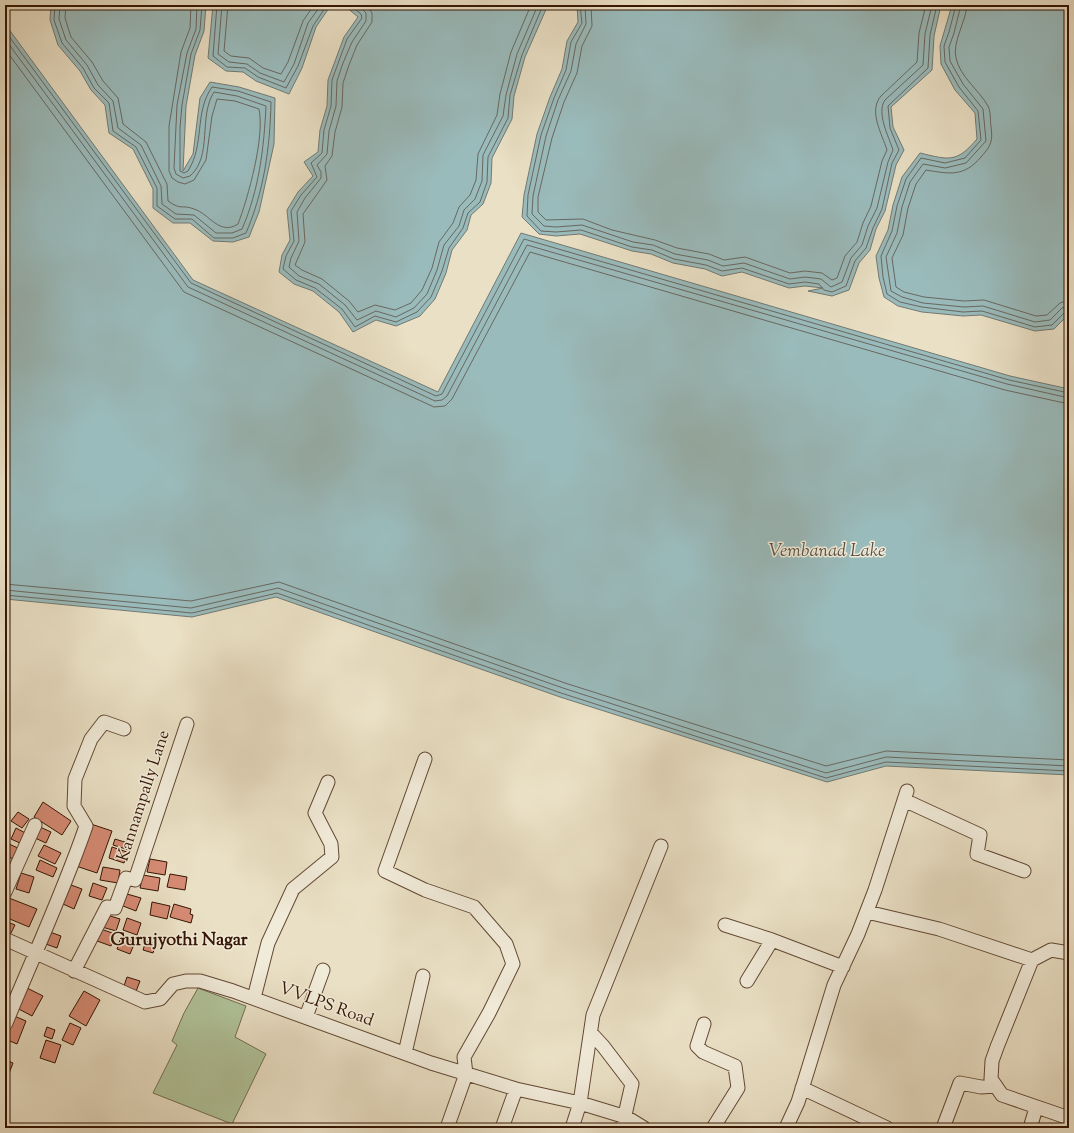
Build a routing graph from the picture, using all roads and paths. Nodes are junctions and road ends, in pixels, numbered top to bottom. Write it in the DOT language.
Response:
graph roads {
  1 [pos="187,724"];
  2 [pos="124,728"];
  3 [pos="425,759"];
  4 [pos="328,782"];
  5 [pos="35,825"];
  6 [pos="661,846"];
  7 [pos="1024,871"];
  8 [pos="5,892"];
  9 [pos="867,912"];
  10 [pos="725,925"];
  11 [pos="5,939"];
  12 [pos="772,940"];
  13 [pos="34,953"];
  14 [pos="1069,953"];
  15 [pos="1032,960"];
  16 [pos="842,967"];
  17 [pos="74,970"];
  18 [pos="323,970"];
  19 [pos="423,976"];
  20 [pos="747,981"];
  21 [pos="254,998"];
  22 [pos="306,1017"];
  23 [pos="6,1023"];
  24 [pos="704,1024"];
  25 [pos="591,1033"];
  26 [pos="405,1053"];
  27 [pos="466,1074"];
  28 [pos="996,1086"];
  29 [pos="802,1088"];
  30 [pos="516,1089"];
  31 [pos="580,1104"];
  32 [pos="1036,1108"];
  33 [pos="1069,1118"];
  34 [pos="624,1122"];
  35 [pos="447,1128"];
  36 [pos="502,1128"];
  37 [pos="572,1128"];
  38 [pos="644,1128"];
  39 [pos="713,1128"];
  40 [pos="786,1128"];
  41 [pos="887,1128"];
  42 [pos="943,1128"];
  43 [pos="1030,1128"];
  1 -- 17 [label="street, Kannampally Lane"];
  2 -- 13 [label="street"];
  3 -- 27 [label="street"];
  4 -- 21 [label="street"];
  5 -- 8 [label="street"];
  6 -- 25 [label="street"];
  7 -- 9 [label="street"];
  9 -- 15 [label="street"];
  9 -- 16 [label="street"];
  10 -- 12 [label="street"];
  11 -- 13 [label="street, VVLPS Road"];
  12 -- 16 [label="street"];
  12 -- 20 [label="street"];
  13 -- 17 [label="street, VVLPS Road"];
  13 -- 23 [label="street"];
  14 -- 15 [label="street"];
  15 -- 28 [label="street"];
  16 -- 29 [label="street"];
  17 -- 21 [label="street, VVLPS Road"];
  18 -- 22 [label="street"];
  19 -- 26 [label="street"];
  21 -- 22 [label="street, VVLPS Road"];
  22 -- 26 [label="street, VVLPS Road"];
  24 -- 39 [label="street"];
  25 -- 31 [label="street"];
  25 -- 34 [label="street"];
  26 -- 27 [label="street, VVLPS Road"];
  27 -- 30 [label="street, VVLPS Road"];
  27 -- 35 [label="street"];
  28 -- 32 [label="street"];
  28 -- 42 [label="street"];
  29 -- 40 [label="street"];
  29 -- 41 [label="street"];
  30 -- 31 [label="street, VVLPS Road"];
  30 -- 36 [label="street"];
  31 -- 34 [label="street, VVLPS Road"];
  31 -- 37 [label="street"];
  32 -- 33 [label="street"];
  32 -- 43 [label="street"];
  34 -- 38 [label="street, VVLPS Road"];
}
